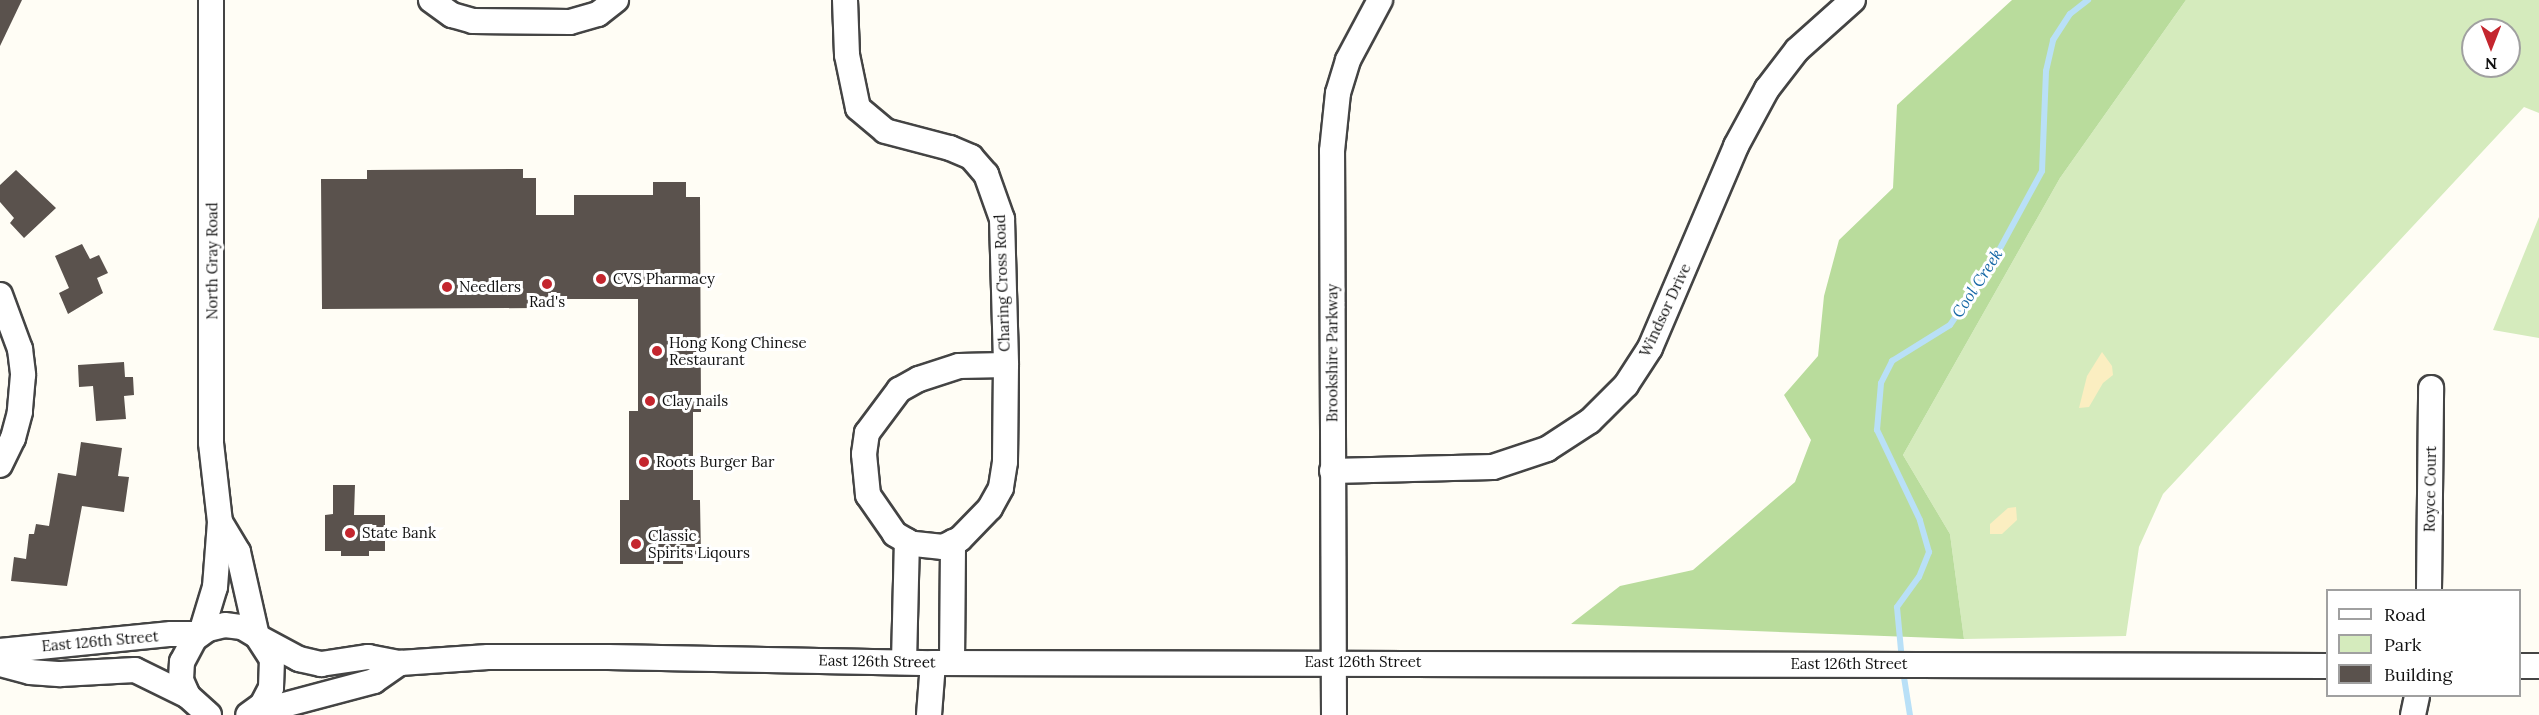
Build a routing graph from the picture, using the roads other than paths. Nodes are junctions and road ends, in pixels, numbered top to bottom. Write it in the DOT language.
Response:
graph roads {
  1 [pos="211,0"];
  2 [pos="431,0"];
  3 [pos="616,0"];
  4 [pos="845,0"];
  5 [pos="1380,0"];
  6 [pos="1853,0"];
  7 [pos="0,295"];
  8 [pos="1006,365"];
  9 [pos="2431,388"];
  10 [pos="0,465"];
  11 [pos="1332,471"];
  12 [pos="220,522"];
  13 [pos="907,541"];
  14 [pos="953,542"];
  15 [pos="2429,589"];
  16 [pos="200,634"];
  17 [pos="258,636"];
  18 [pos="0,651"];
  19 [pos="904,662"];
  20 [pos="1333,662"];
  21 [pos="399,663"];
  22 [pos="943,663"];
  23 [pos="0,664"];
  24 [pos="2326,666"];
  25 [pos="2521,666"];
  26 [pos="2539,666"];
  27 [pos="2417,697"];
  28 [pos="195,707"];
  29 [pos="252,714"];
  30 [pos="929,715"];
  31 [pos="1334,715"];
  32 [pos="2413,715"];
  1 -- 12 [label="street, North Gray Road"];
  2 -- 3 [label="street"];
  4 -- 8 [label="street, Charing Cross Road"];
  5 -- 11 [label="street, Brookshire Parkway"];
  6 -- 11 [label="street, Windsor Drive"];
  7 -- 10 [label="street"];
  8 -- 13 [label="street, Charing Cross Road"];
  8 -- 14 [label="street, Charing Cross Road"];
  9 -- 15 [label="street, Royce Court"];
  11 -- 20 [label="street, Brookshire Parkway"];
  12 -- 16 [label="street, North Gray Road"];
  12 -- 17 [label="street, North Gray Road"];
  13 -- 14 [label="street"];
  13 -- 19 [label="street"];
  14 -- 22 [label="street"];
  16 -- 17 [label="street, East 126th Street"];
  16 -- 18 [label="street, East 126th Street"];
  16 -- 28 [label="street, North Gray Road"];
  17 -- 21 [label="street, East 126th Street"];
  17 -- 29 [label="street, North Gray Road"];
  19 -- 21 [label="street, East 126th Street"];
  19 -- 22 [label="street, East 126th Street"];
  20 -- 22 [label="street, East 126th Street"];
  20 -- 24 [label="street, East 126th Street"];
  20 -- 31 [label="street, Brookshire Parkway"];
  21 -- 29 [label="street"];
  22 -- 30 [label="street"];
  23 -- 28 [label="street, East 126th Street"];
  25 -- 26 [label="street"];
  27 -- 32 [label="street"];
}
